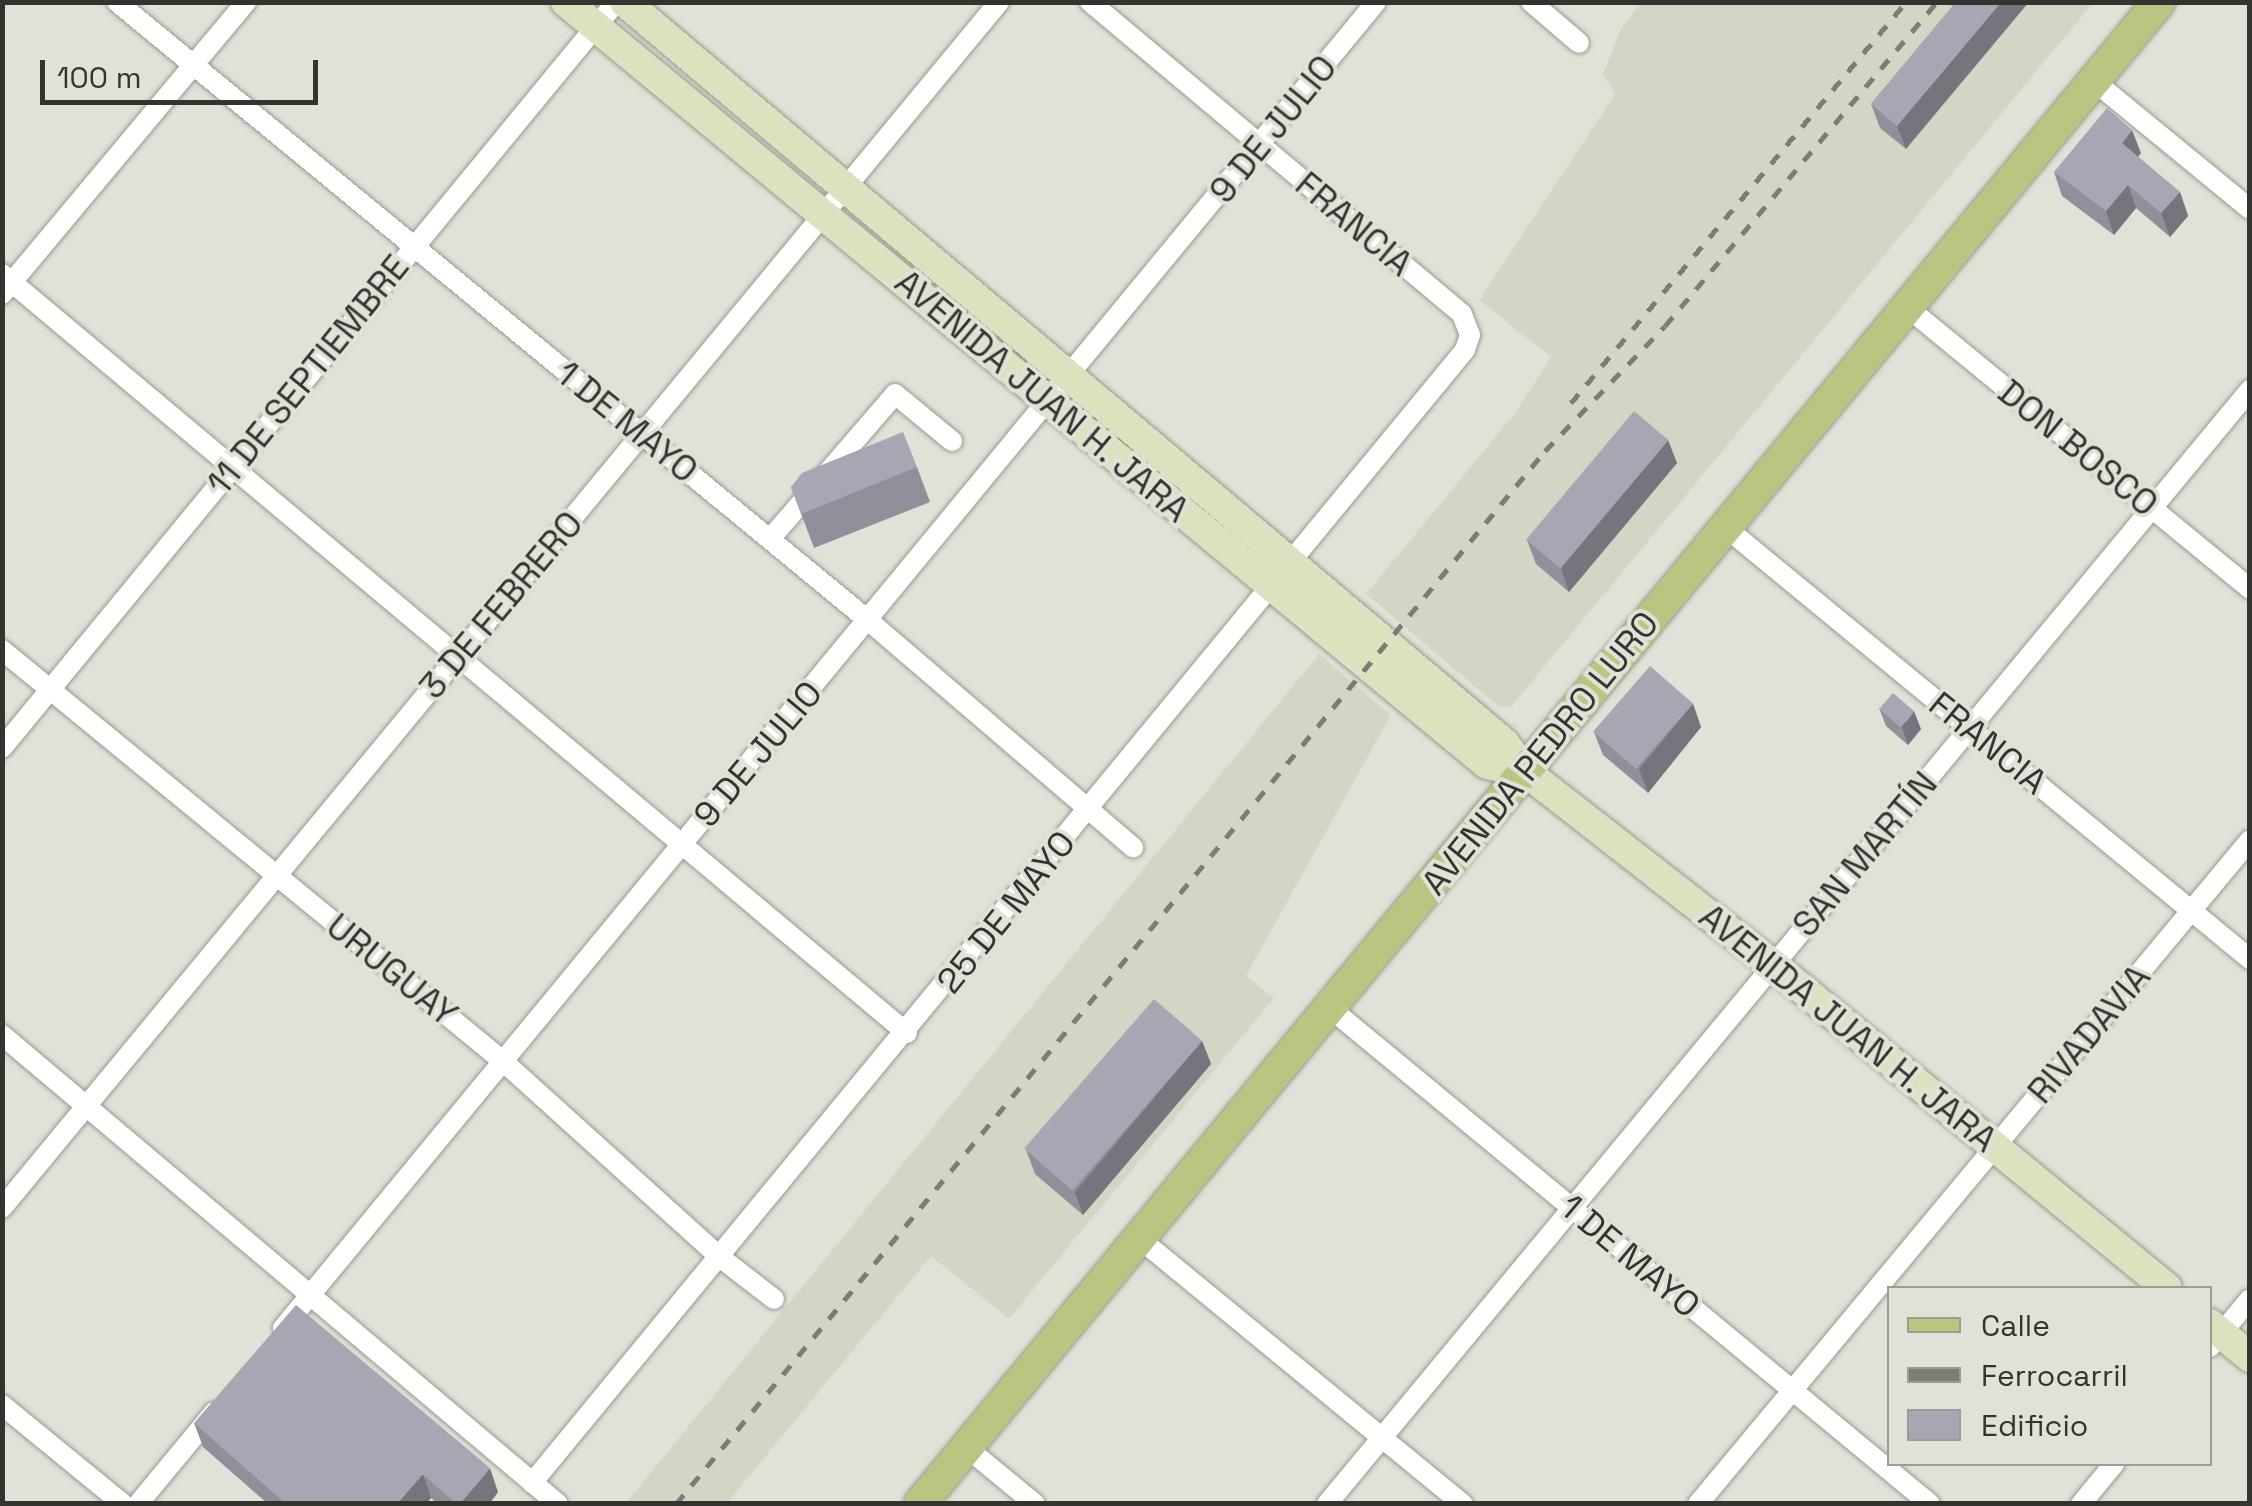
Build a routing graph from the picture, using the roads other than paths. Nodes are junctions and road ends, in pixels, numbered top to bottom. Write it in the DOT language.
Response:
graph roads {
  1 [pos="117,2"];
  2 [pos="246,2"];
  3 [pos="566,2"];
  4 [pos="616,2"];
  5 [pos="626,2"];
  6 [pos="999,2"];
  7 [pos="1090,2"];
  8 [pos="1376,2"];
  9 [pos="1531,2"];
  10 [pos="2159,2"];
  11 [pos="596,27"];
  12 [pos="1579,43"];
  13 [pos="193,66"];
  14 [pos="2094,81"];
  15 [pos="1260,145"];
  16 [pos="847,189"];
  17 [pos="2250,209"];
  18 [pos="824,216"];
  19 [pos="414,246"];
  20 [pos="6,283"];
  21 [pos="1907,308"];
  22 [pos="1470,336"];
  23 [pos="1070,377"];
  24 [pos="2250,390"];
  25 [pos="1050,402"];
  26 [pos="642,434"];
  27 [pos="952,441"];
  28 [pos="234,465"];
  29 [pos="2152,508"];
  30 [pos="1725,527"];
  31 [pos="770,540"];
  32 [pos="1283,576"];
  33 [pos="2250,589"];
  34 [pos="869,621"];
  35 [pos="2,650"];
  36 [pos="460,654"];
  37 [pos="50,690"];
  38 [pos="1970,728"];
  39 [pos="2,748"];
  40 [pos="1526,772"];
  41 [pos="1090,810"];
  42 [pos="2250,840"];
  43 [pos="684,844"];
  44 [pos="1133,846"];
  45 [pos="277,876"];
  46 [pos="2192,910"];
  47 [pos="2250,958"];
  48 [pos="1773,965"];
  49 [pos="1330,1008"];
  50 [pos="906,1033"];
  51 [pos="2,1035"];
  52 [pos="504,1062"];
  53 [pos="87,1105"];
  54 [pos="1996,1147"];
  55 [pos="2,1208"];
  56 [pos="1572,1208"];
  57 [pos="1140,1238"];
  58 [pos="721,1258"];
  59 [pos="2164,1286"];
  60 [pos="311,1294"];
  61 [pos="2250,1299"];
  62 [pos="774,1300"];
  63 [pos="2213,1335"];
  64 [pos="274,1339"];
  65 [pos="2250,1357"];
  66 [pos="1792,1389"];
  67 [pos="225,1398"];
  68 [pos="2,1405"];
  69 [pos="1382,1438"];
  70 [pos="967,1448"];
  71 [pos="2112,1466"];
  72 [pos="532,1483"];
  73 [pos="122,1504"];
  74 [pos="138,1504"];
  75 [pos="558,1504"];
  76 [pos="920,1504"];
  77 [pos="1035,1504"];
  78 [pos="1327,1504"];
  79 [pos="1463,1504"];
  80 [pos="1698,1504"];
  81 [pos="1930,1504"];
  82 [pos="2081,1504"];
  1 -- 13 [label="street, 1 DE MAYO"];
  2 -- 13 [label="street"];
  3 -- 11 [label="main road, AVENIDA JUAN H. JARA"];
  4 -- 11 [label="street, 11 DE SEPTIEMBRE"];
  5 -- 16 [label="main road, AVENIDA JUAN H. JARA"];
  6 -- 16 [label="street, 3 DE FEBRERO"];
  7 -- 15 [label="street, FRANCIA"];
  8 -- 15 [label="street, 9 DE JULIO"];
  9 -- 12 [label="street"];
  10 -- 14 [label="main road, AVENIDA PEDRO LURO"];
  11 -- 18 [label="main road, AVENIDA JUAN H. JARA"];
  11 -- 19 [label="street, 11 DE SEPTIEMBRE"];
  13 -- 19 [label="street, 1 DE MAYO"];
  13 -- 20 [label="street"];
  14 -- 17 [label="street"];
  14 -- 21 [label="main road, AVENIDA PEDRO LURO"];
  15 -- 22 [label="street, FRANCIA"];
  15 -- 23 [label="street, 9 DE JULIO"];
  16 -- 18 [label="street, 3 DE FEBRERO"];
  16 -- 23 [label="main road, AVENIDA JUAN H. JARA"];
  18 -- 25 [label="main road, AVENIDA JUAN H. JARA"];
  18 -- 26 [label="street, 3 DE FEBRERO"];
  19 -- 26 [label="street, 1 DE MAYO"];
  19 -- 28 [label="street, 11 DE SEPTIEMBRE"];
  20 -- 28 [label="street"];
  21 -- 29 [label="street, DON BOSCO"];
  21 -- 30 [label="main road, AVENIDA PEDRO LURO"];
  22 -- 32 [label="street, 25 DE MAYO"];
  23 -- 25 [label="street, 9 DE JULIO"];
  23 -- 32 [label="main road, AVENIDA JUAN H. JARA"];
  24 -- 29 [label="street, SAN MARTÍN"];
  25 -- 32 [label="main road, AVENIDA JUAN H. JARA"];
  25 -- 34 [label="street, 9 DE JULIO"];
  26 -- 31 [label="street, 1 DE MAYO"];
  26 -- 36 [label="street, 3 DE FEBRERO"];
  27 -- 31 [label="street"];
  28 -- 36 [label="street"];
  28 -- 37 [label="street, 11 DE SEPTIEMBRE"];
  29 -- 33 [label="street, DON BOSCO"];
  29 -- 38 [label="street, SAN MARTÍN"];
  30 -- 38 [label="street, FRANCIA"];
  30 -- 40 [label="main road, AVENIDA PEDRO LURO"];
  31 -- 34 [label="street, 1 DE MAYO"];
  32 -- 40 [label="main road, AVENIDA JUAN H. JARA"];
  32 -- 41 [label="street, 25 DE MAYO"];
  34 -- 41 [label="street, 1 DE MAYO"];
  34 -- 43 [label="street, 9 DE JULIO"];
  35 -- 37 [label="street, URUGUAY"];
  36 -- 43 [label="street"];
  36 -- 45 [label="street, 3 DE FEBRERO"];
  37 -- 39 [label="street, 11 DE SEPTIEMBRE"];
  37 -- 45 [label="street, URUGUAY"];
  38 -- 46 [label="street, FRANCIA"];
  38 -- 48 [label="street, SAN MARTÍN"];
  40 -- 48 [label="main road, AVENIDA JUAN H. JARA"];
  40 -- 49 [label="main road, AVENIDA PEDRO LURO"];
  41 -- 44 [label="street, 1 DE MAYO"];
  41 -- 50 [label="street, 25 DE MAYO"];
  42 -- 46 [label="street, RIVADAVIA"];
  43 -- 50 [label="street"];
  43 -- 52 [label="street, 9 DE JULIO"];
  45 -- 52 [label="street, URUGUAY"];
  45 -- 53 [label="street, 3 DE FEBRERO"];
  46 -- 47 [label="street, FRANCIA"];
  46 -- 54 [label="street, RIVADAVIA"];
  48 -- 54 [label="main road, AVENIDA JUAN H. JARA"];
  48 -- 56 [label="street, SAN MARTÍN"];
  49 -- 56 [label="street, 1 DE MAYO"];
  49 -- 57 [label="main road, AVENIDA PEDRO LURO"];
  50 -- 58 [label="street, 25 DE MAYO"];
  51 -- 53 [label="street"];
  52 -- 58 [label="street, URUGUAY"];
  52 -- 60 [label="street, 9 DE JULIO"];
  53 -- 55 [label="street, 3 DE FEBRERO"];
  53 -- 60 [label="street"];
  54 -- 59 [label="main road, AVENIDA JUAN H. JARA"];
  54 -- 66 [label="street, RIVADAVIA"];
  56 -- 66 [label="street, 1 DE MAYO"];
  56 -- 69 [label="street, SAN MARTÍN"];
  57 -- 69 [label="street"];
  57 -- 70 [label="main road, AVENIDA PEDRO LURO"];
  58 -- 62 [label="street, URUGUAY"];
  58 -- 72 [label="street, 25 DE MAYO"];
  60 -- 64 [label="street, 9 DE JULIO"];
  60 -- 72 [label="street"];
  61 -- 63 [label="street"];
  63 -- 65 [label="main road"];
  66 -- 80 [label="street, RIVADAVIA"];
  66 -- 81 [label="street, 1 DE MAYO"];
  67 -- 74 [label="street"];
  68 -- 73 [label="street"];
  69 -- 78 [label="street, SAN MARTÍN"];
  69 -- 79 [label="street"];
  70 -- 76 [label="main road, AVENIDA PEDRO LURO"];
  70 -- 77 [label="street"];
  71 -- 82 [label="street"];
  72 -- 75 [label="street"];
}
